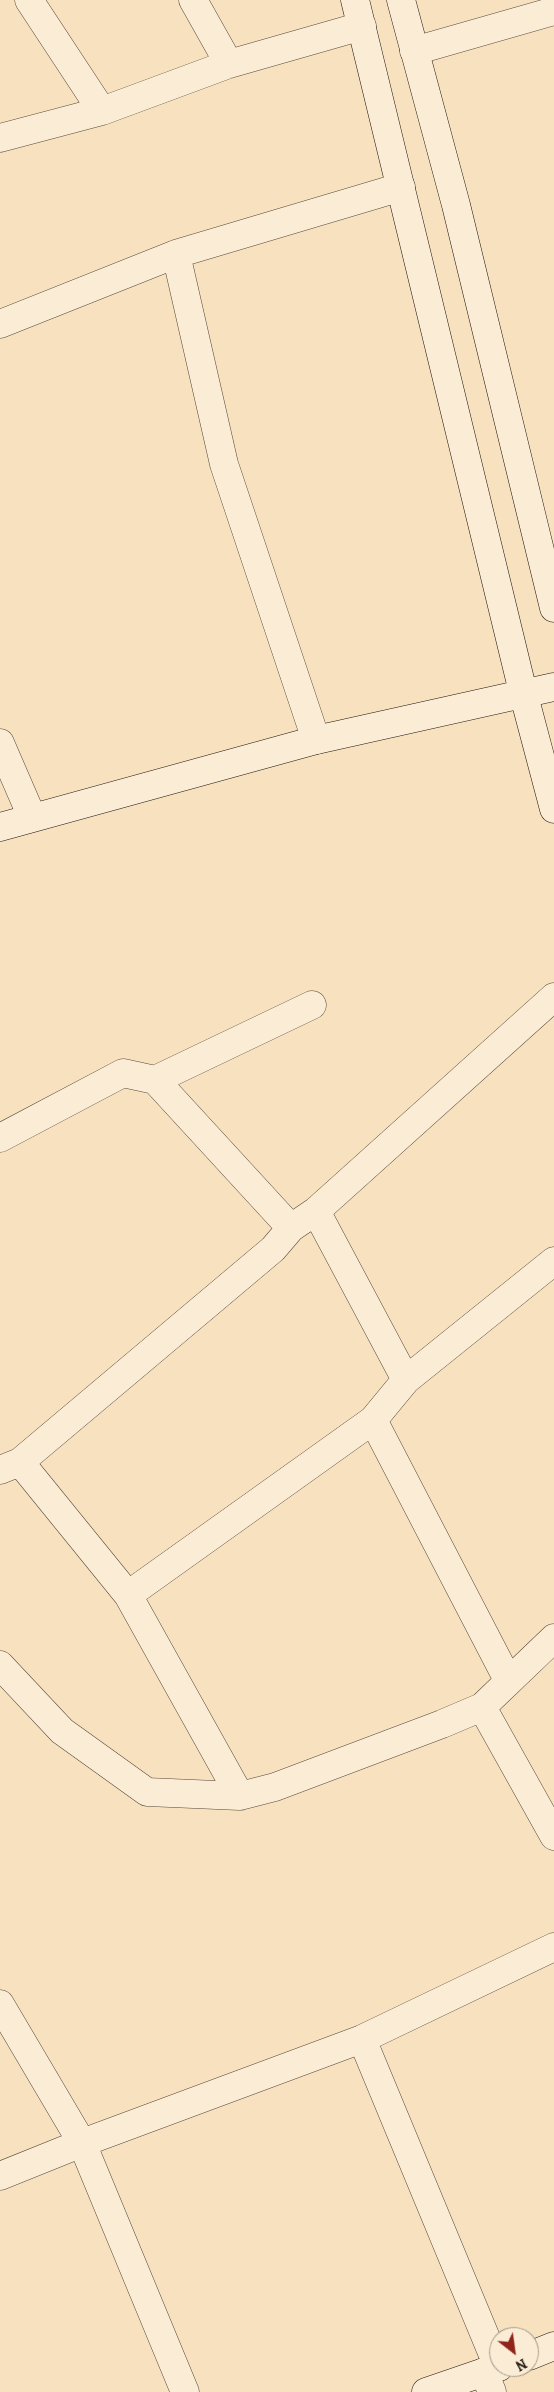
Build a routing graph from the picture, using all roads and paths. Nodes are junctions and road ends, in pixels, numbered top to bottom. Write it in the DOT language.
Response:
graph roads {
  1 [pos="29,0"];
  2 [pos="193,0"];
  3 [pos="354,0"];
  4 [pos="401,0"];
  5 [pos="554,11"];
  6 [pos="362,26"];
  7 [pos="414,51"];
  8 [pos="229,64"];
  9 [pos="102,111"];
  10 [pos="0,138"];
  11 [pos="401,187"];
  12 [pos="176,254"];
  13 [pos="0,324"];
  14 [pos="554,608"];
  15 [pos="554,687"];
  16 [pos="523,692"];
  17 [pos="316,740"];
  18 [pos="0,743"];
  19 [pos="554,809"];
  20 [pos="32,817"];
  21 [pos="0,827"];
  22 [pos="554,997"];
  23 [pos="312,1005"];
  24 [pos="155,1080"];
  25 [pos="0,1138"];
  26 [pos="316,1211"];
  27 [pos="291,1228"];
  28 [pos="554,1261"];
  29 [pos="406,1380"];
  30 [pos="373,1420"];
  31 [pos="10,1466"];
  32 [pos="128,1595"];
  33 [pos="554,1638"];
  34 [pos="0,1666"];
  35 [pos="508,1680"];
  36 [pos="482,1707"];
  37 [pos="240,1796"];
  38 [pos="554,1836"];
  39 [pos="554,1946"];
  40 [pos="0,2004"];
  41 [pos="362,2039"];
  42 [pos="82,2144"];
  43 [pos="0,2176"];
  44 [pos="554,2346"];
  45 [pos="539,2352"];
  46 [pos="489,2364"];
  47 [pos="489,2375"];
  48 [pos="185,2392"];
  49 [pos="426,2392"];
  1 -- 9 [label="street"];
  2 -- 8 [label="street"];
  3 -- 6 [label="street"];
  4 -- 7 [label="street"];
  5 -- 7 [label="street"];
  6 -- 8 [label="street"];
  6 -- 11 [label="street"];
  7 -- 14 [label="street"];
  8 -- 9 [label="street"];
  9 -- 10 [label="street"];
  11 -- 12 [label="street"];
  11 -- 16 [label="street"];
  12 -- 13 [label="street"];
  12 -- 17 [label="street"];
  15 -- 16 [label="street"];
  16 -- 17 [label="street"];
  16 -- 19 [label="street"];
  17 -- 20 [label="street"];
  18 -- 20 [label="street"];
  20 -- 21 [label="street"];
  22 -- 26 [label="street"];
  23 -- 24 [label="street"];
  24 -- 25 [label="street"];
  24 -- 27 [label="street"];
  26 -- 27 [label="street"];
  26 -- 29 [label="street"];
  27 -- 31 [label="street"];
  28 -- 29 [label="street"];
  29 -- 30 [label="street"];
  30 -- 32 [label="street"];
  30 -- 35 [label="street"];
  31 -- 32 [label="street"];
  32 -- 37 [label="street"];
  33 -- 35 [label="street"];
  34 -- 37 [label="street"];
  35 -- 36 [label="street"];
  36 -- 37 [label="street"];
  36 -- 38 [label="street"];
  39 -- 41 [label="street"];
  40 -- 42 [label="street"];
  41 -- 42 [label="street"];
  41 -- 46 [label="street"];
  42 -- 43 [label="street"];
  42 -- 48 [label="street"];
  44 -- 45 [label="street"];
  47 -- 49 [label="street"];
}
